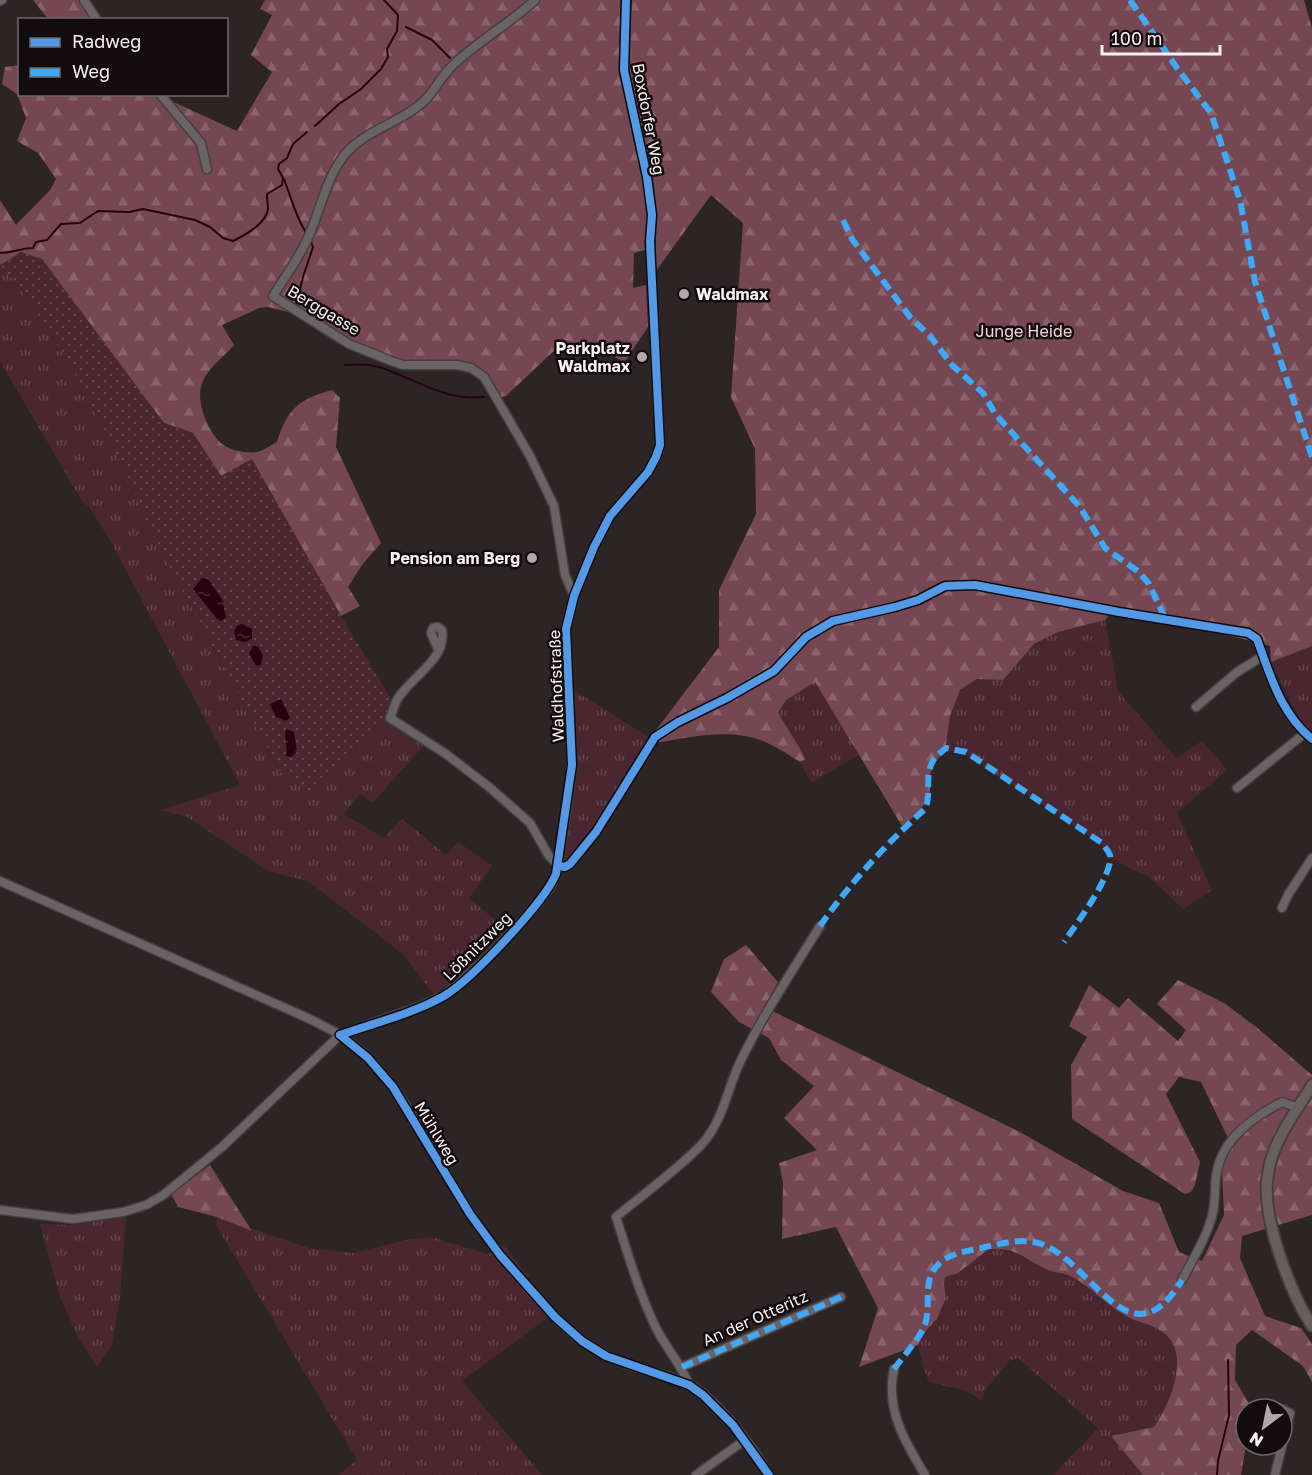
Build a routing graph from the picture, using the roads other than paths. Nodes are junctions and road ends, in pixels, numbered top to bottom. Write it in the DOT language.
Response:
graph roads {
  1 [pos="84,0"];
  2 [pos="535,0"];
  3 [pos="626,0"];
  4 [pos="97,18"];
  5 [pos="162,96"];
  6 [pos="207,169"];
  7 [pos="650,242"];
  8 [pos="574,596"];
  9 [pos="1257,639"];
  10 [pos="438,649"];
  11 [pos="1263,656"];
  12 [pos="1196,707"];
  13 [pos="1309,736"];
  14 [pos="1237,788"];
  15 [pos="596,832"];
  16 [pos="1312,858"];
  17 [pos="559,866"];
  18 [pos="0,881"];
  19 [pos="1282,908"];
  20 [pos="820,926"];
  21 [pos="340,1035"];
  22 [pos="1312,1084"];
  23 [pos="1299,1108"];
  24 [pos="0,1210"];
  25 [pos="1182,1280"];
  26 [pos="841,1297"];
  27 [pos="1312,1326"];
  28 [pos="682,1367"];
  29 [pos="894,1369"];
  30 [pos="690,1385"];
  31 [pos="745,1440"];
  32 [pos="1279,1457"];
  33 [pos="696,1475"];
  34 [pos="769,1475"];
  35 [pos="925,1475"];
  36 [pos="1275,1475"];
  1 -- 4 [label="street"];
  2 -- 8 [label="street, Berggasse"];
  3 -- 7 [label="street, Boxdorfer Weg"];
  5 -- 6 [label="street"];
  7 -- 8 [label="street, Waldhofstraße"];
  8 -- 17 [label="street, Waldhofstraße"];
  9 -- 11 [label="street"];
  10 -- 17 [label="street"];
  11 -- 12 [label="street"];
  11 -- 13 [label="street"];
  13 -- 14 [label="street"];
  15 -- 17 [label="street, Lößnitzweg"];
  16 -- 19 [label="street"];
  17 -- 21 [label="street, Lößnitzweg"];
  18 -- 21 [label="street, Mühlweg"];
  20 -- 28 [label="street"];
  21 -- 24 [label="street, Lößnitzweg"];
  21 -- 30 [label="street, Mühlweg"];
  22 -- 23 [label="main road"];
  23 -- 25 [label="street"];
  23 -- 27 [label="main road"];
  26 -- 28 [label="street, An der Otteritz"];
  28 -- 30 [label="street"];
  29 -- 35 [label="street"];
  30 -- 31 [label="street"];
  31 -- 33 [label="street"];
  31 -- 34 [label="street"];
  32 -- 36 [label="street"];
}
